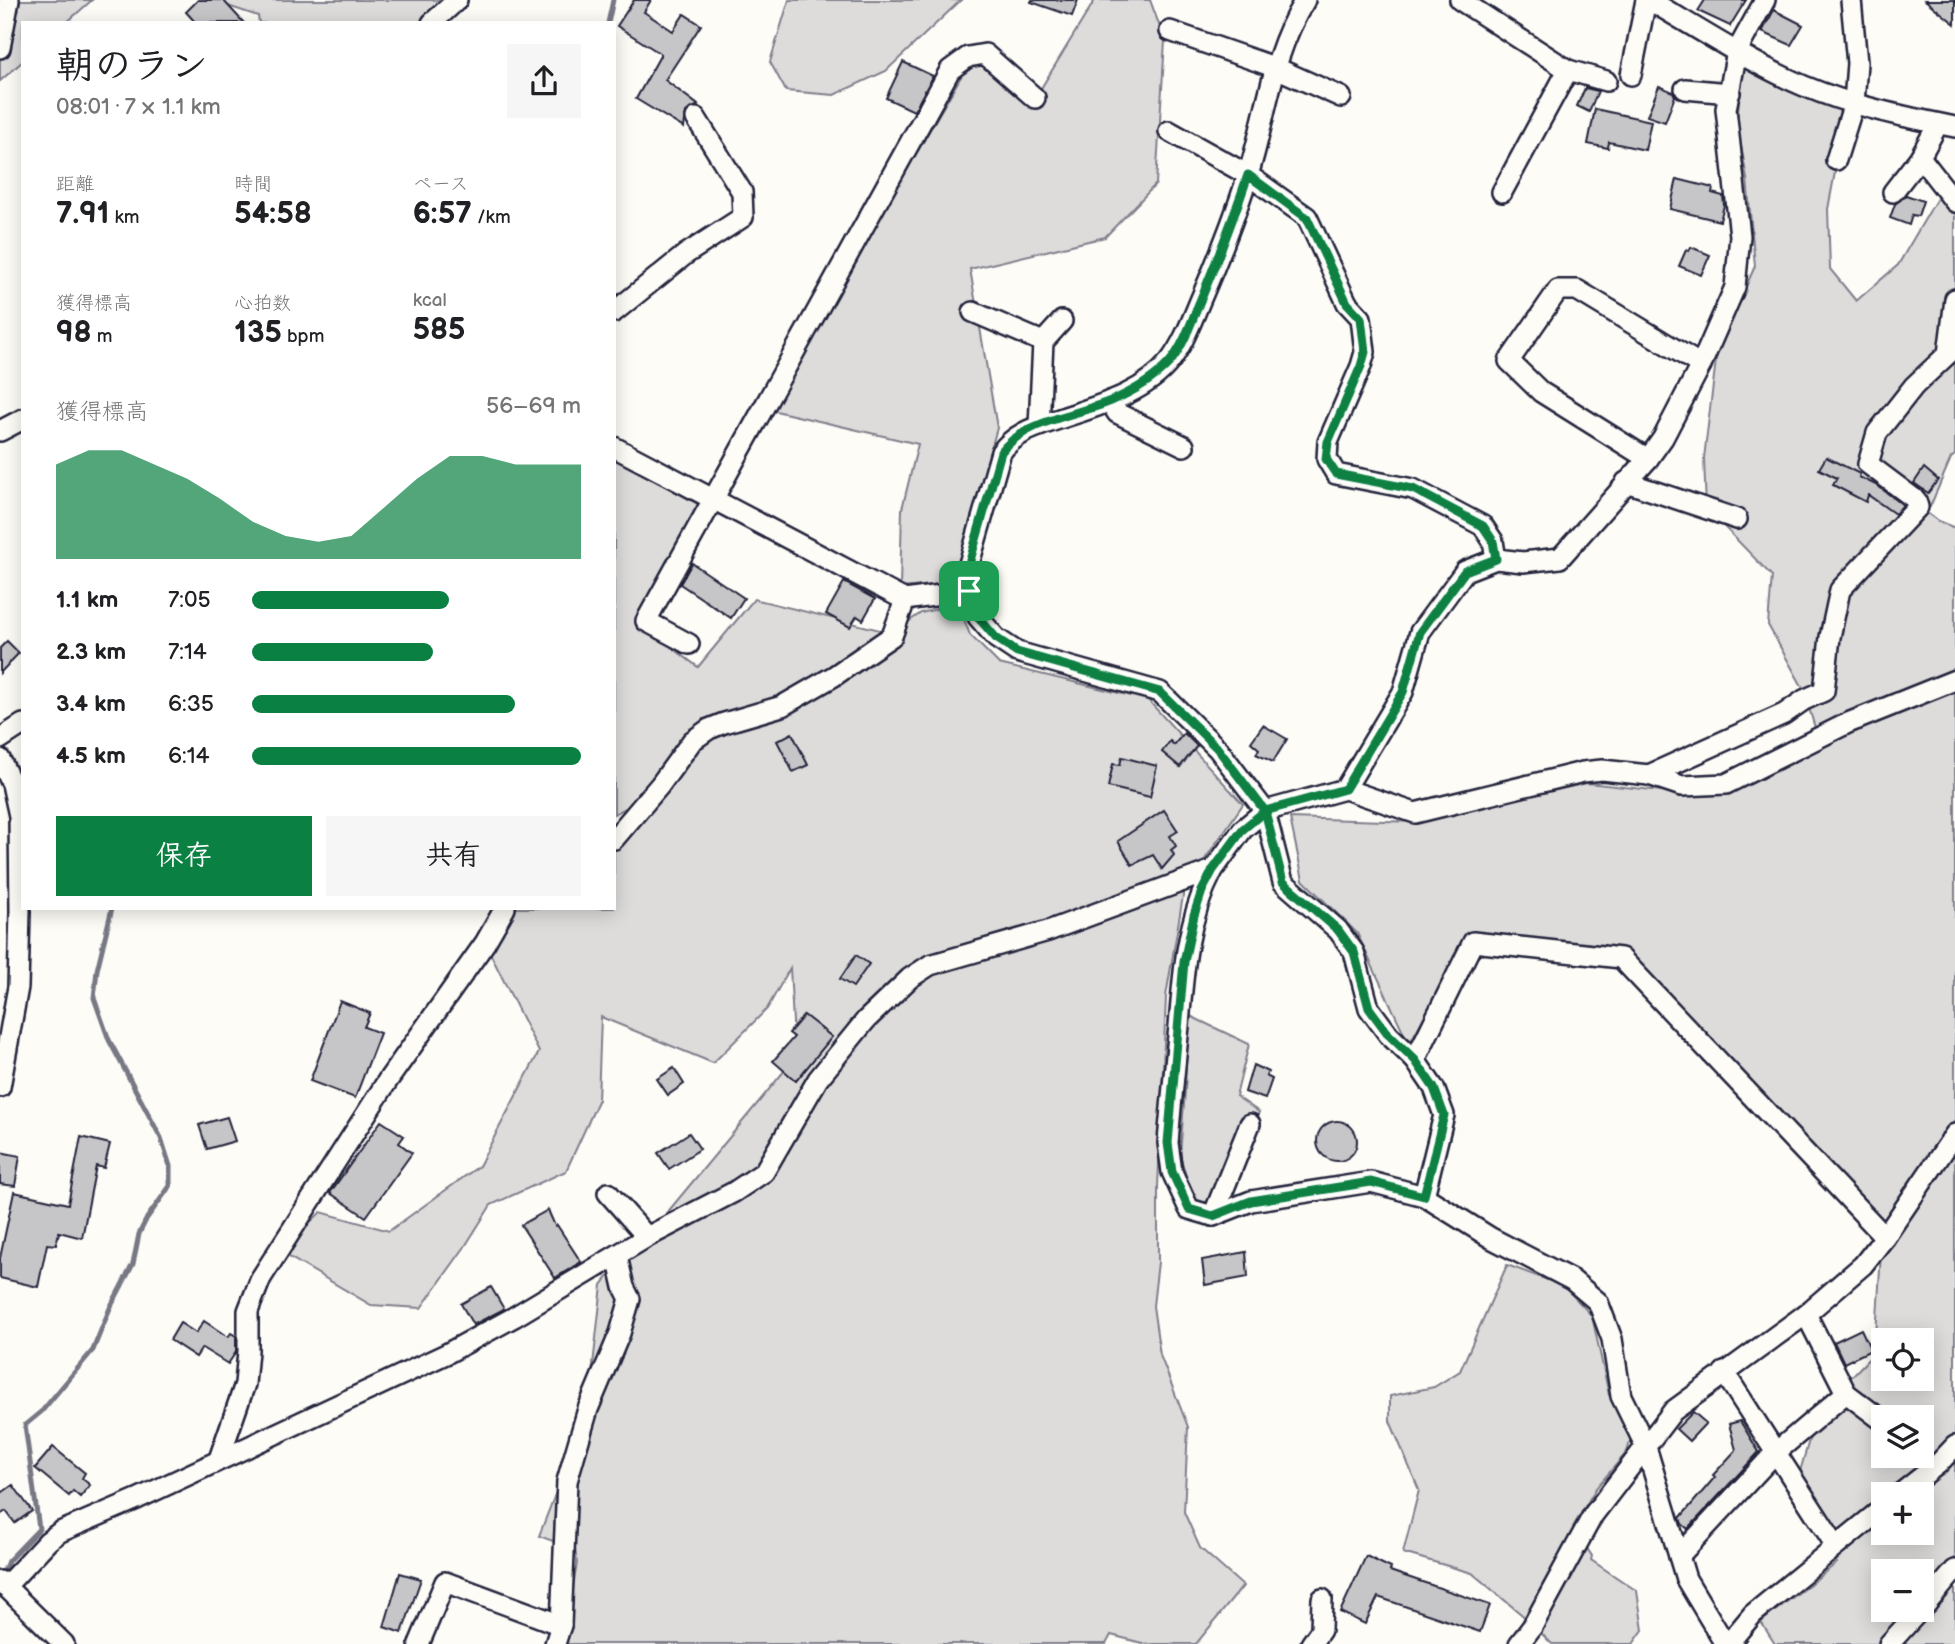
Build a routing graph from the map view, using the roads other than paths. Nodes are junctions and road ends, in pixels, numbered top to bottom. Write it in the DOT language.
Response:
graph roads {
  1 [pos="9,0"];
  2 [pos="457,0"];
  3 [pos="1305,0"];
  4 [pos="1460,0"];
  5 [pos="1647,0"];
  6 [pos="1765,0"];
  7 [pos="1851,0"];
  8 [pos="434,21"];
  9 [pos="1170,30"];
  10 [pos="0,48"];
  11 [pos="1737,51"];
  12 [pos="1274,67"];
  13 [pos="1568,70"];
  14 [pos="1631,75"];
  15 [pos="1606,81"];
  16 [pos="1685,89"];
  17 [pos="1730,93"];
  18 [pos="1341,97"];
  19 [pos="1035,98"];
  20 [pos="1854,103"];
  21 [pos="696,118"];
  22 [pos="1946,125"];
  23 [pos="1169,131"];
  24 [pos="1920,157"];
  25 [pos="1836,160"];
  26 [pos="1248,175"];
  27 [pos="1502,191"];
  28 [pos="1894,192"];
  29 [pos="1955,202"];
  30 [pos="1955,299"];
  31 [pos="616,310"];
  32 [pos="973,312"];
  33 [pos="1062,321"];
  34 [pos="1043,342"];
  35 [pos="1701,365"];
  36 [pos="1110,401"];
  37 [pos="21,420"];
  38 [pos="1039,426"];
  39 [pos="0,431"];
  40 [pos="1184,446"];
  41 [pos="616,448"];
  42 [pos="1648,458"];
  43 [pos="1626,482"];
  44 [pos="714,500"];
  45 [pos="1737,519"];
  46 [pos="1496,559"];
  47 [pos="969,591"];
  48 [pos="905,600"];
  49 [pos="689,644"];
  50 [pos="1955,680"];
  51 [pos="21,725"];
  52 [pos="0,739"];
  53 [pos="0,760"];
  54 [pos="1649,775"];
  55 [pos="1345,789"];
  56 [pos="1265,811"];
  57 [pos="617,829"];
  58 [pos="1213,870"];
  59 [pos="504,910"];
  60 [pos="1415,1060"];
  61 [pos="0,1087"];
  62 [pos="1250,1124"];
  63 [pos="1955,1134"];
  64 [pos="608,1193"];
  65 [pos="1424,1196"];
  66 [pos="1213,1216"];
  67 [pos="647,1237"];
  68 [pos="1885,1237"];
  69 [pos="617,1256"];
  70 [pos="1806,1314"];
  71 [pos="1724,1372"];
  72 [pos="1846,1393"];
  73 [pos="1871,1412"];
  74 [pos="1955,1446"];
  75 [pos="1646,1447"];
  76 [pos="1775,1453"];
  77 [pos="219,1459"];
  78 [pos="1934,1461"];
  79 [pos="1938,1464"];
  80 [pos="1915,1482"];
  81 [pos="1871,1518"];
  82 [pos="1836,1546"];
  83 [pos="1679,1556"];
  84 [pos="1955,1570"];
  85 [pos="2,1584"];
  86 [pos="1934,1594"];
  87 [pos="1322,1599"];
  88 [pos="1909,1622"];
  89 [pos="558,1635"];
  90 [pos="64,1644"];
  91 [pos="419,1644"];
  92 [pos="1311,1644"];
  93 [pos="1519,1644"];
  94 [pos="1727,1644"];
  95 [pos="1889,1644"];
  1 -- 10 [label="street"];
  2 -- 8 [label="street"];
  3 -- 12 [label="street"];
  4 -- 13 [label="street"];
  5 -- 11 [label="street"];
  5 -- 14 [label="street"];
  6 -- 11 [label="street"];
  7 -- 20 [label="street"];
  9 -- 12 [label="street"];
  11 -- 17 [label="street"];
  11 -- 20 [label="street"];
  12 -- 18 [label="street"];
  12 -- 26 [label="street"];
  13 -- 15 [label="street"];
  13 -- 27 [label="street"];
  16 -- 17 [label="street"];
  17 -- 35 [label="street"];
  19 -- 44 [label="street"];
  20 -- 22 [label="street"];
  20 -- 25 [label="street"];
  21 -- 31 [label="street"];
  22 -- 24 [label="street"];
  23 -- 26 [label="street"];
  24 -- 28 [label="street"];
  24 -- 29 [label="street"];
  26 -- 36 [label="street"];
  26 -- 46 [label="street"];
  30 -- 54 [label="street"];
  32 -- 34 [label="street"];
  33 -- 34 [label="street"];
  34 -- 38 [label="street"];
  35 -- 42 [label="street"];
  35 -- 42 [label="street"];
  36 -- 38 [label="street"];
  36 -- 40 [label="street"];
  37 -- 39 [label="street"];
  38 -- 47 [label="street"];
  41 -- 44 [label="street"];
  42 -- 43 [label="street"];
  43 -- 45 [label="street"];
  43 -- 46 [label="street"];
  44 -- 48 [label="street"];
  44 -- 49 [label="street"];
  46 -- 55 [label="street"];
  47 -- 48 [label="street"];
  47 -- 56 [label="street"];
  48 -- 57 [label="street"];
  50 -- 54 [label="street"];
  51 -- 52 [label="street"];
  53 -- 61 [label="street"];
  54 -- 55 [label="street"];
  55 -- 56 [label="street"];
  56 -- 58 [label="street"];
  56 -- 60 [label="street"];
  58 -- 66 [label="street"];
  58 -- 67 [label="street"];
  59 -- 77 [label="street"];
  60 -- 65 [label="street"];
  60 -- 68 [label="street"];
  62 -- 66 [label="street"];
  63 -- 68 [label="street"];
  64 -- 67 [label="street"];
  65 -- 66 [label="street"];
  65 -- 75 [label="street"];
  67 -- 69 [label="street"];
  68 -- 70 [label="street"];
  69 -- 77 [label="street"];
  69 -- 89 [label="street"];
  70 -- 71 [label="street"];
  70 -- 72 [label="street"];
  71 -- 75 [label="street"];
  71 -- 76 [label="street"];
  72 -- 73 [label="street"];
  72 -- 76 [label="street"];
  74 -- 79 [label="street"];
  75 -- 83 [label="street"];
  75 -- 93 [label="street"];
  76 -- 82 [label="street"];
  76 -- 83 [label="street"];
  77 -- 85 [label="street"];
  78 -- 79 [label="street"];
  79 -- 80 [label="street"];
  81 -- 82 [label="street"];
  82 -- 94 [label="street"];
  83 -- 94 [label="street"];
  84 -- 86 [label="street"];
  85 -- 90 [label="street"];
  87 -- 92 [label="street"];
  88 -- 95 [label="street"];
  89 -- 91 [label="street"];
}
